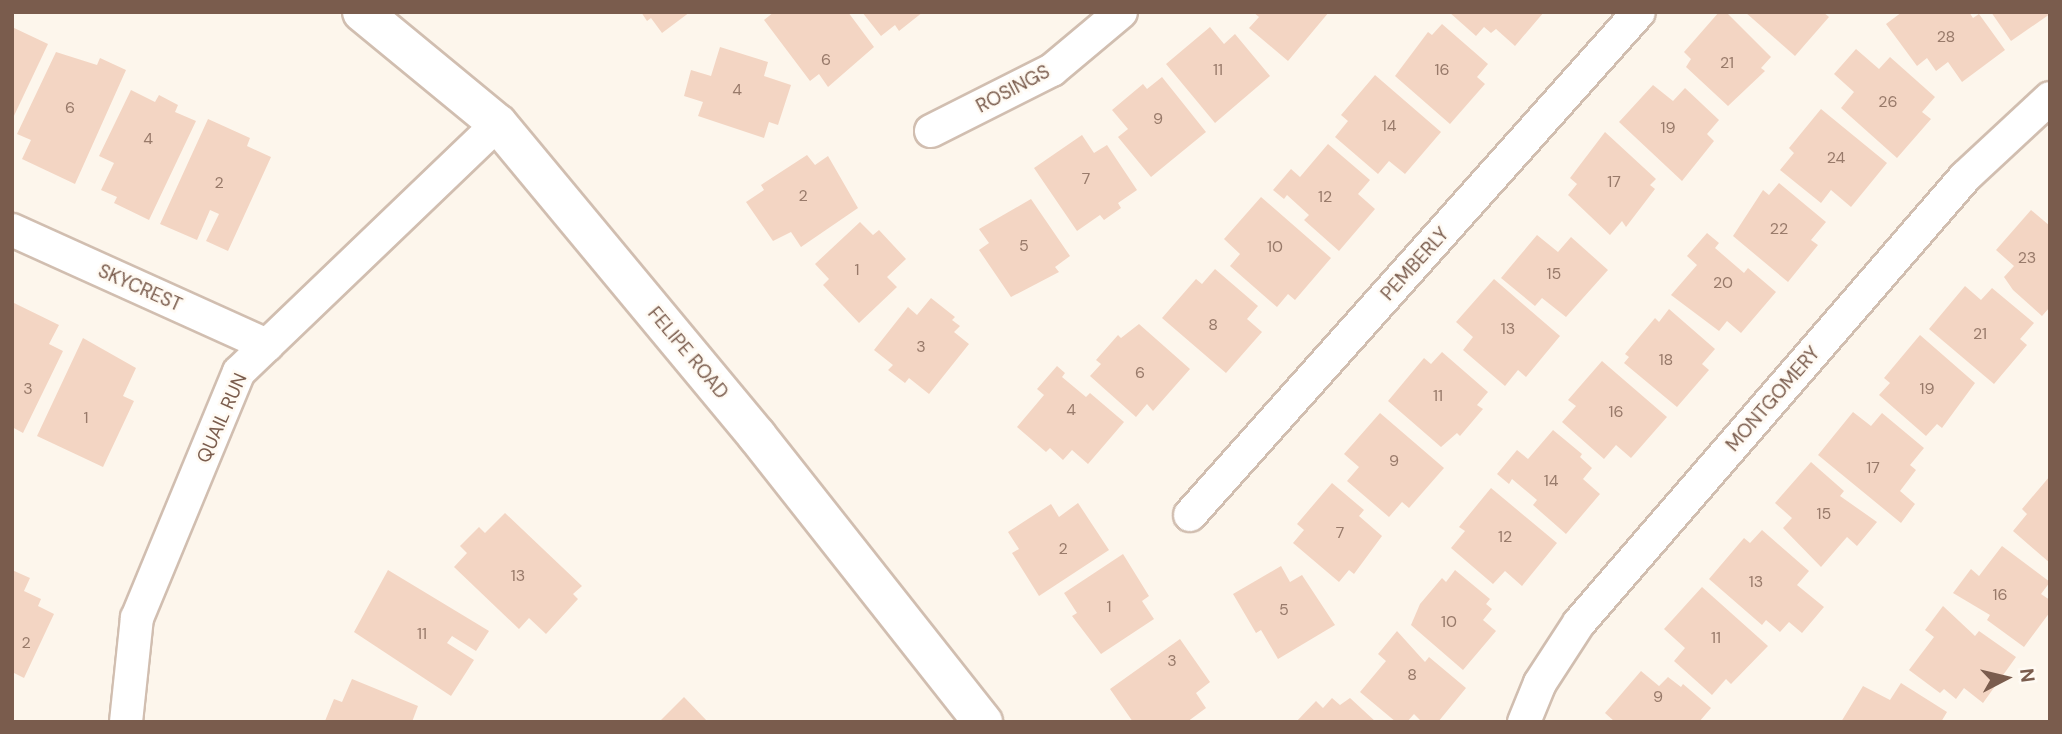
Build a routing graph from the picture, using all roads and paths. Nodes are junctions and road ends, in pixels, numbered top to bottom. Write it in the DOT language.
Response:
graph roads {
  1 [pos="362,12"];
  2 [pos="1121,12"];
  3 [pos="1639,12"];
  4 [pos="2050,98"];
  5 [pos="498,124"];
  6 [pos="931,131"];
  7 [pos="12,230"];
  8 [pos="267,345"];
  9 [pos="1190,515"];
  10 [pos="126,722"];
  11 [pos="983,722"];
  12 [pos="1524,722"];
  1 -- 5 [label="main road, FELIPE ROAD"];
  2 -- 6 [label="street, ROSINGS"];
  3 -- 9 [label="street, PEMBERLY"];
  4 -- 12 [label="street, MONTGOMERY"];
  5 -- 8 [label="street, QUAIL RUN"];
  5 -- 11 [label="main road, FELIPE ROAD"];
  7 -- 8 [label="street, SKYCREST"];
  8 -- 10 [label="street, QUAIL RUN"];
}
